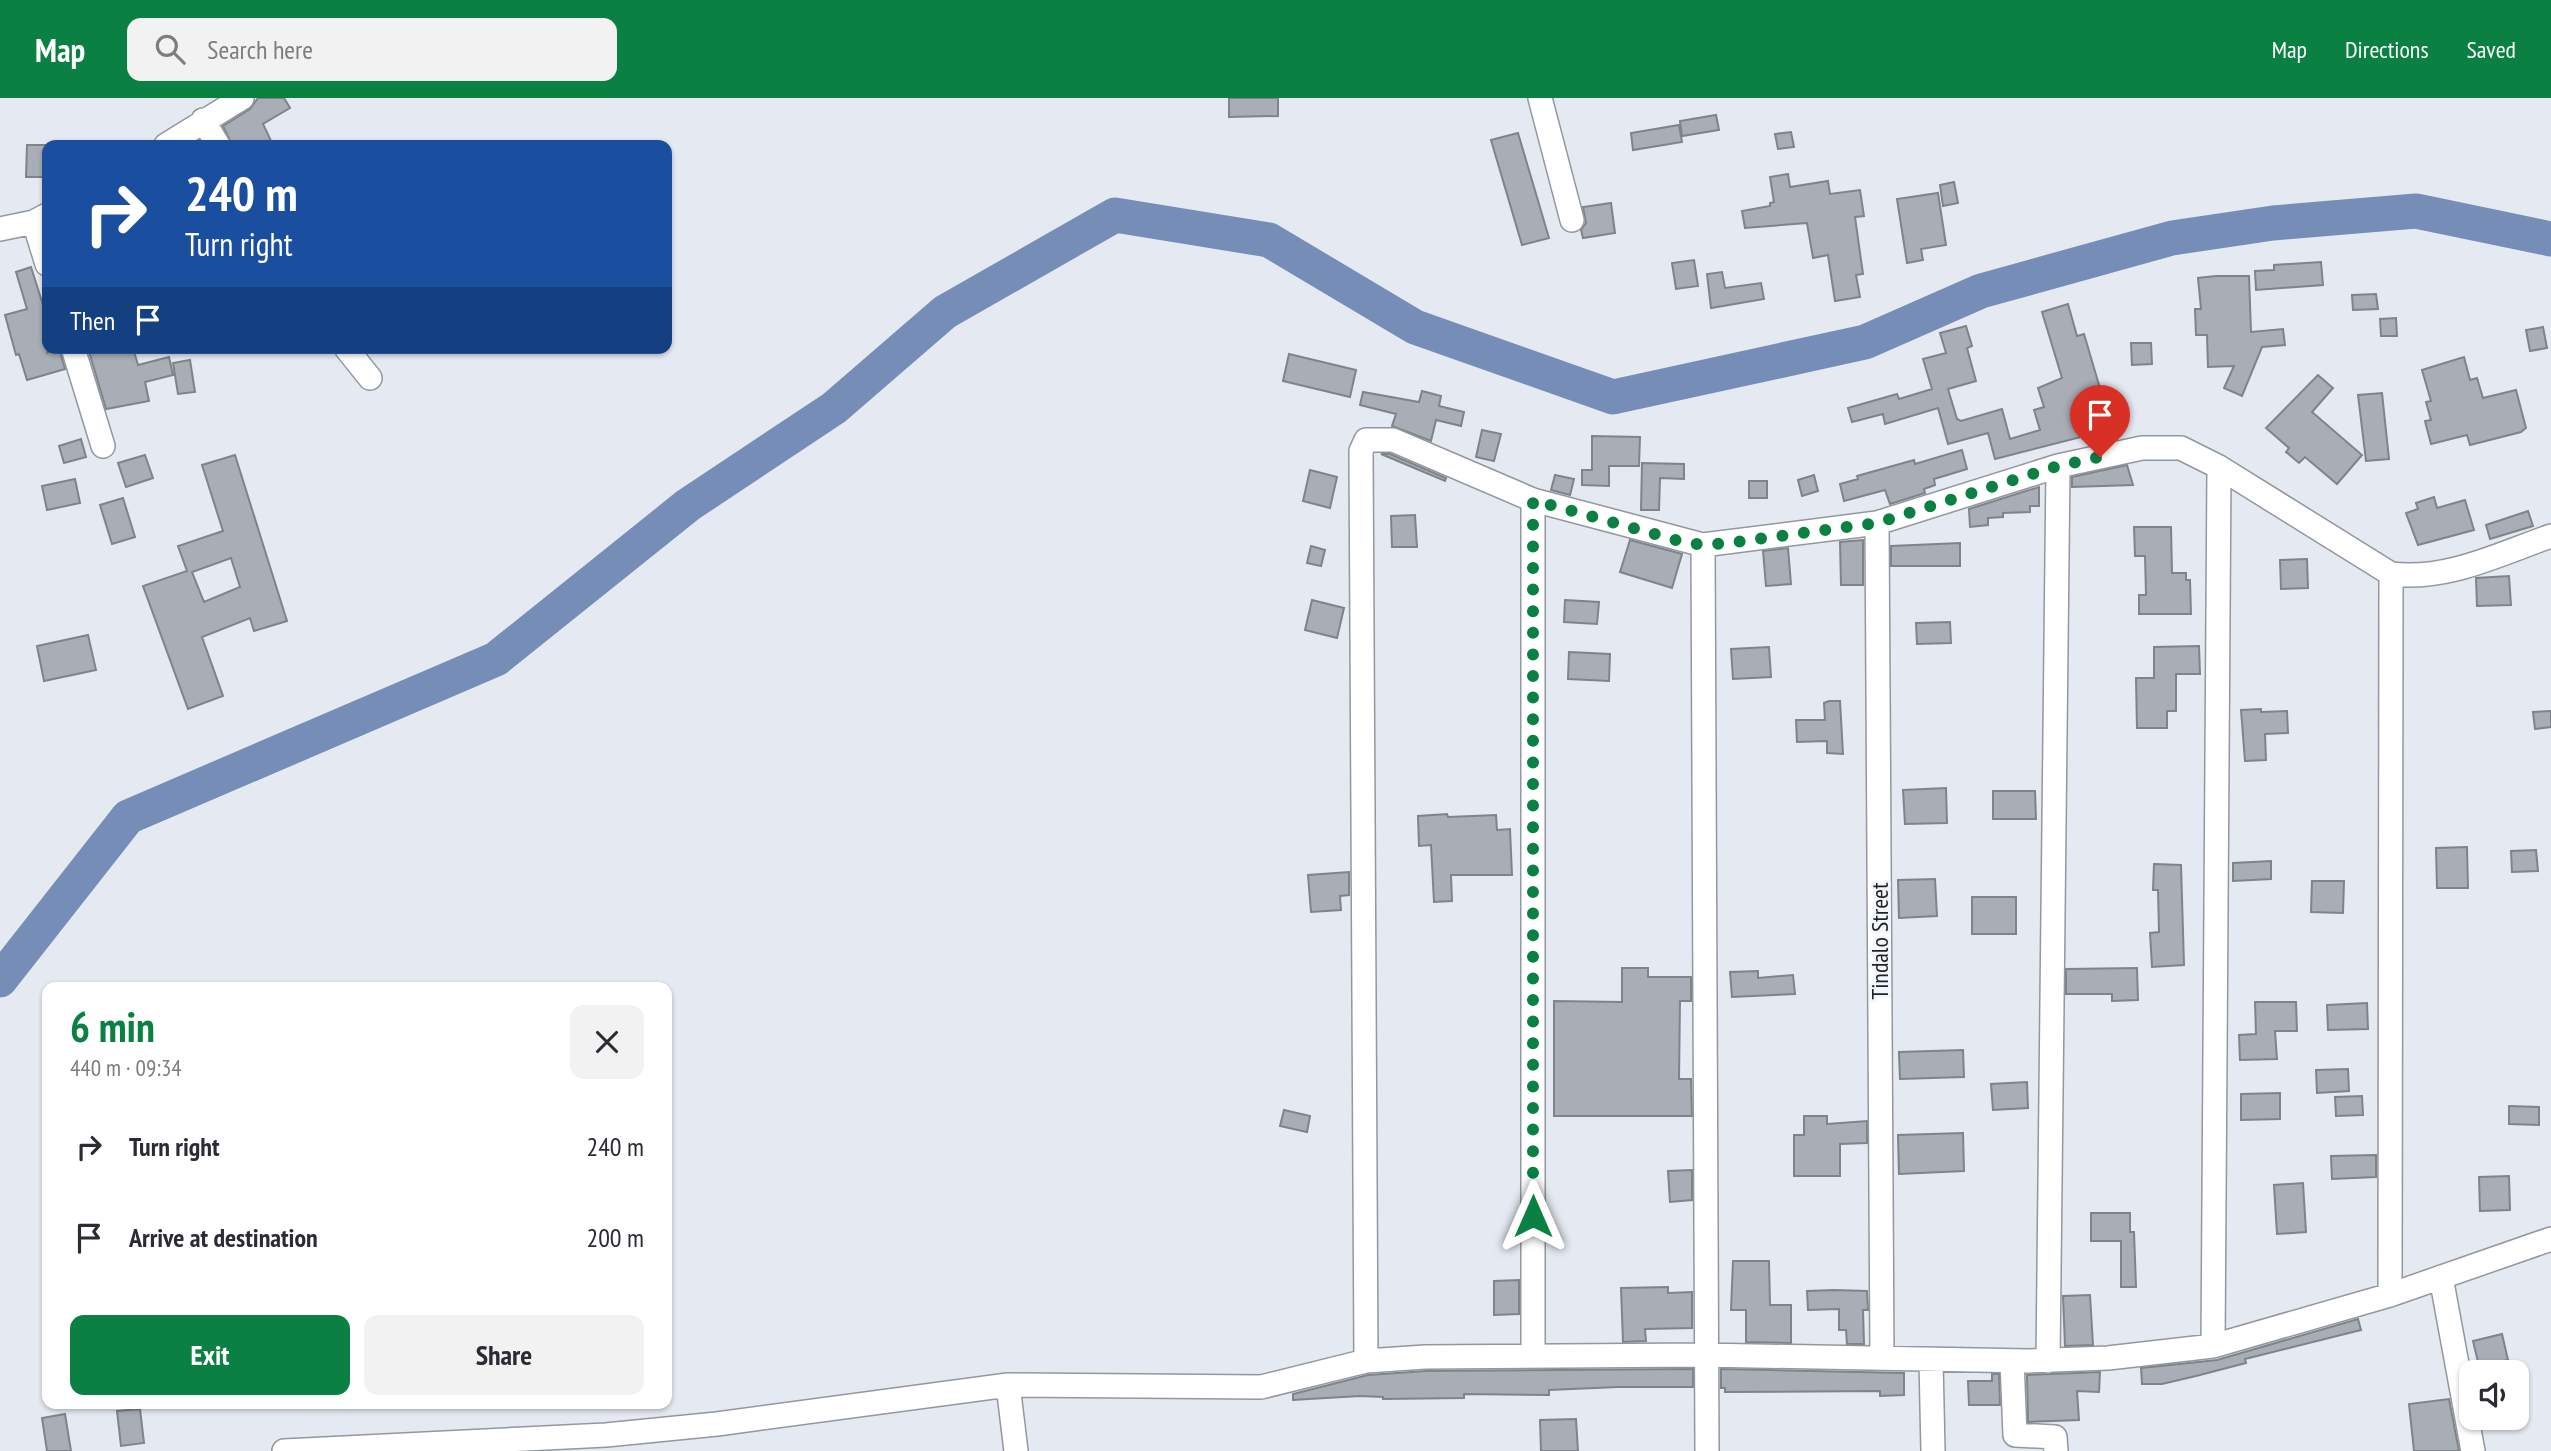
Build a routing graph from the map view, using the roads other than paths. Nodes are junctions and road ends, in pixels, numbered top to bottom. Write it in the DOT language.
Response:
graph roads {
  1 [pos="242,98"];
  2 [pos="1540,98"];
  3 [pos="203,120"];
  4 [pos="173,140"];
  5 [pos="215,140"];
  6 [pos="41,219"];
  7 [pos="1572,220"];
  8 [pos="0,229"];
  9 [pos="75,354"];
  10 [pos="351,354"];
  11 [pos="370,378"];
  12 [pos="103,446"];
  13 [pos="2058,466"];
  14 [pos="2219,467"];
  15 [pos="1533,500"];
  16 [pos="1877,523"];
  17 [pos="2551,536"];
  18 [pos="1703,545"];
  19 [pos="2391,574"];
  20 [pos="2551,1238"];
  21 [pos="2441,1277"];
  22 [pos="2390,1294"];
  23 [pos="2213,1346"];
  24 [pos="1533,1354"];
  25 [pos="1704,1355"];
  26 [pos="1882,1358"];
  27 [pos="1366,1361"];
  28 [pos="1931,1361"];
  29 [pos="2012,1361"];
  30 [pos="2048,1361"];
  31 [pos="1008,1385"];
  32 [pos="285,1451"];
  33 [pos="1016,1451"];
  34 [pos="1707,1451"];
  35 [pos="1933,1451"];
  36 [pos="2056,1451"];
  37 [pos="2473,1451"];
  1 -- 3 [label="street"];
  2 -- 7 [label="street"];
  3 -- 4 [label="street"];
  3 -- 5 [label="street"];
  6 -- 8 [label="street"];
  9 -- 12 [label="street"];
  10 -- 11 [label="street"];
  13 -- 14 [label="street"];
  13 -- 16 [label="street"];
  13 -- 30 [label="street"];
  14 -- 19 [label="street"];
  14 -- 23 [label="street"];
  15 -- 18 [label="street"];
  15 -- 24 [label="street"];
  15 -- 27 [label="street"];
  16 -- 18 [label="street"];
  16 -- 26 [label="street, Tindalo Street"];
  17 -- 19 [label="street"];
  18 -- 25 [label="street"];
  19 -- 22 [label="street"];
  20 -- 21 [label="street"];
  21 -- 22 [label="street"];
  21 -- 37 [label="street"];
  22 -- 23 [label="street"];
  23 -- 30 [label="street"];
  24 -- 25 [label="street"];
  24 -- 27 [label="street"];
  25 -- 26 [label="street"];
  25 -- 34 [label="street"];
  26 -- 28 [label="street"];
  27 -- 31 [label="street"];
  28 -- 29 [label="street"];
  28 -- 35 [label="street"];
  29 -- 30 [label="street"];
  29 -- 36 [label="street"];
  31 -- 32 [label="street"];
  31 -- 33 [label="street"];
}
